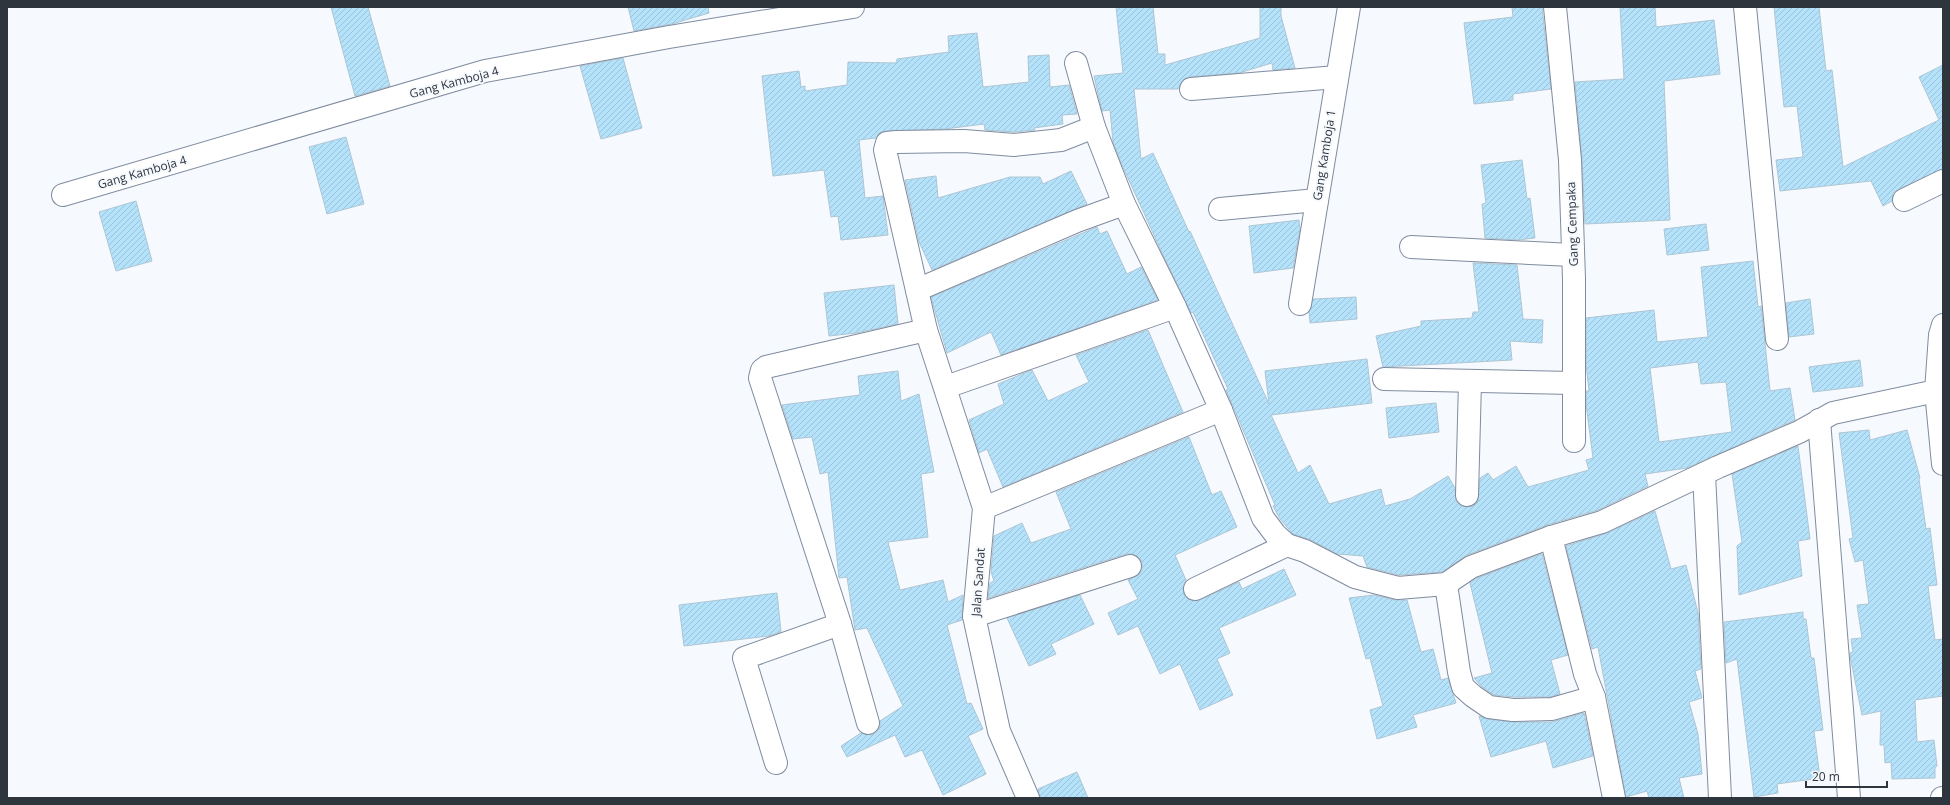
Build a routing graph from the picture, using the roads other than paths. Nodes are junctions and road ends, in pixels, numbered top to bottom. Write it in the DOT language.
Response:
graph roads {
  1 [pos="853,7"];
  2 [pos="1349,7"];
  3 [pos="1555,7"];
  4 [pos="1746,7"];
  5 [pos="1076,63"];
  6 [pos="1337,77"];
  7 [pos="1191,89"];
  8 [pos="1094,127"];
  9 [pos="1943,181"];
  10 [pos="63,195"];
  11 [pos="1317,200"];
  12 [pos="1904,200"];
  13 [pos="1124,204"];
  14 [pos="1220,209"];
  15 [pos="1411,247"];
  16 [pos="1572,255"];
  17 [pos="917,290"];
  18 [pos="1300,304"];
  19 [pos="1175,307"];
  20 [pos="1943,325"];
  21 [pos="926,330"];
  22 [pos="1777,339"];
  23 [pos="1384,379"];
  24 [pos="1470,382"];
  25 [pos="1573,383"];
  26 [pos="946,388"];
  27 [pos="1936,391"];
  28 [pos="1221,410"];
  29 [pos="1819,420"];
  30 [pos="1574,441"];
  31 [pos="1943,464"];
  32 [pos="1704,474"];
  33 [pos="1467,495"];
  34 [pos="984,508"];
  35 [pos="1551,537"];
  36 [pos="1288,545"];
  37 [pos="1130,566"];
  38 [pos="1446,584"];
  39 [pos="1195,589"];
  40 [pos="974,616"];
  41 [pos="840,624"];
  42 [pos="1594,697"];
  43 [pos="868,723"];
  44 [pos="776,763"];
  45 [pos="1028,798"];
  46 [pos="1614,798"];
  47 [pos="1720,798"];
  48 [pos="1849,798"];
  1 -- 10 [label="street, Gang Kamboja 4"];
  2 -- 6 [label="street, Gang Kamboja 1"];
  3 -- 16 [label="street, Gang Cempaka"];
  4 -- 22 [label="street"];
  5 -- 8 [label="street"];
  6 -- 7 [label="street"];
  6 -- 11 [label="street, Gang Kamboja 1"];
  8 -- 13 [label="street"];
  8 -- 17 [label="street, Jalan Sandat"];
  9 -- 12 [label="street"];
  11 -- 14 [label="street"];
  11 -- 18 [label="street, Gang Kamboja 1"];
  13 -- 17 [label="street"];
  13 -- 19 [label="street"];
  15 -- 16 [label="street"];
  16 -- 25 [label="street, Gang Cempaka"];
  17 -- 21 [label="street, Jalan Sandat"];
  19 -- 26 [label="street"];
  19 -- 28 [label="street"];
  20 -- 27 [label="street"];
  21 -- 26 [label="street, Jalan Sandat"];
  21 -- 41 [label="street"];
  23 -- 24 [label="street"];
  24 -- 25 [label="street"];
  24 -- 33 [label="street"];
  25 -- 30 [label="street, Gang Cempaka"];
  26 -- 34 [label="street, Jalan Sandat"];
  27 -- 29 [label="street"];
  27 -- 31 [label="street"];
  28 -- 34 [label="street"];
  28 -- 36 [label="street"];
  29 -- 32 [label="street"];
  29 -- 48 [label="street"];
  32 -- 35 [label="street"];
  32 -- 47 [label="street"];
  34 -- 40 [label="street, Jalan Sandat"];
  35 -- 38 [label="street"];
  35 -- 42 [label="street"];
  36 -- 38 [label="street"];
  36 -- 39 [label="street"];
  37 -- 40 [label="street"];
  38 -- 42 [label="street"];
  40 -- 45 [label="street, Jalan Sandat"];
  41 -- 43 [label="street"];
  41 -- 44 [label="street"];
  42 -- 46 [label="street"];
}
